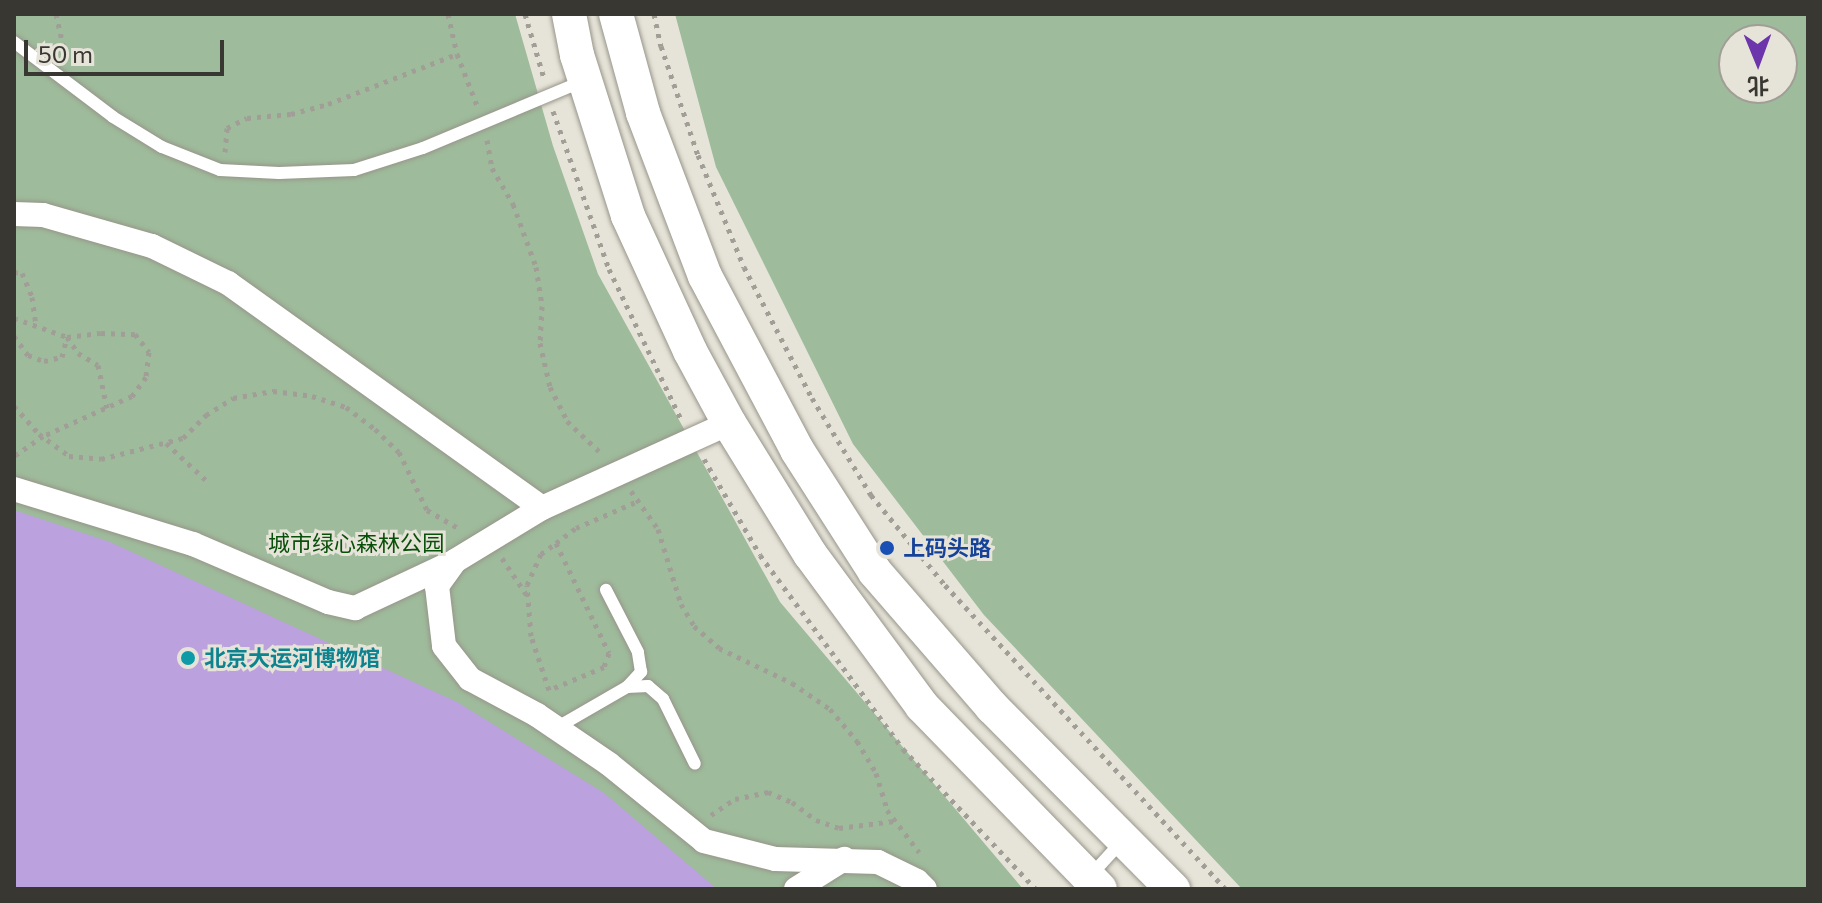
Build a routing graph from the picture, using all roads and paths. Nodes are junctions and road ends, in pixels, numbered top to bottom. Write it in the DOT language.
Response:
graph roads {
  1 [pos="56,14"];
  2 [pos="569,14"];
  3 [pos="616,14"];
  4 [pos="654,14"];
  5 [pos="14,42"];
  6 [pos="457,54"];
  7 [pos="586,80"];
  8 [pos="70,82"];
  9 [pos="220,170"];
  10 [pos="14,214"];
  11 [pos="14,272"];
  12 [pos="14,318"];
  13 [pos="37,325"];
  14 [pos="14,336"];
  15 [pos="67,337"];
  16 [pos="14,406"];
  17 [pos="107,408"];
  18 [pos="729,423"];
  19 [pos="43,436"];
  20 [pos="166,443"];
  21 [pos="14,456"];
  22 [pos="208,482"];
  23 [pos="14,489"];
  24 [pos="638,501"];
  25 [pos="542,508"];
  26 [pos="485,543"];
  27 [pos="556,543"];
  28 [pos="455,561"];
  29 [pos="606,590"];
  30 [pos="528,597"];
  31 [pos="627,687"];
  32 [pos="556,728"];
  33 [pos="695,764"];
  34 [pos="895,821"];
  35 [pos="695,834"];
  36 [pos="1124,839"];
  37 [pos="844,859"];
  38 [pos="1088,885"];
  39 [pos="796,889"];
  40 [pos="925,889"];
  41 [pos="1173,889"];
  42 [pos="1226,889"];
  1 -- 8 [label="path"];
  2 -- 7 [label="main road"];
  3 -- 36 [label="main road"];
  4 -- 42 [label="path"];
  5 -- 8 [label="lane"];
  6 -- 9 [label="path"];
  7 -- 9 [label="lane"];
  7 -- 18 [label="main road"];
  8 -- 9 [label="lane"];
  10 -- 25 [label="street"];
  11 -- 13 [label="path"];
  12 -- 13 [label="path"];
  13 -- 15 [label="path"];
  14 -- 15 [label="path"];
  15 -- 17 [label="path"];
  15 -- 17 [label="path"];
  16 -- 19 [label="path"];
  17 -- 19 [label="path"];
  18 -- 25 [label="street"];
  18 -- 38 [label="main road"];
  19 -- 20 [label="path"];
  19 -- 21 [label="path"];
  20 -- 22 [label="path"];
  20 -- 26 [label="path"];
  23 -- 28 [label="street"];
  24 -- 27 [label="path"];
  25 -- 26 [label="street"];
  26 -- 28 [label="street"];
  26 -- 30 [label="path"];
  27 -- 30 [label="path"];
  27 -- 30 [label="path"];
  28 -- 32 [label="street"];
  29 -- 31 [label="lane"];
  31 -- 32 [label="lane"];
  31 -- 33 [label="lane"];
  32 -- 35 [label="street"];
  34 -- 35 [label="path"];
  35 -- 37 [label="street"];
  36 -- 38 [label="lane"];
  36 -- 41 [label="main road"];
  37 -- 39 [label="street"];
  37 -- 40 [label="street"];
}
